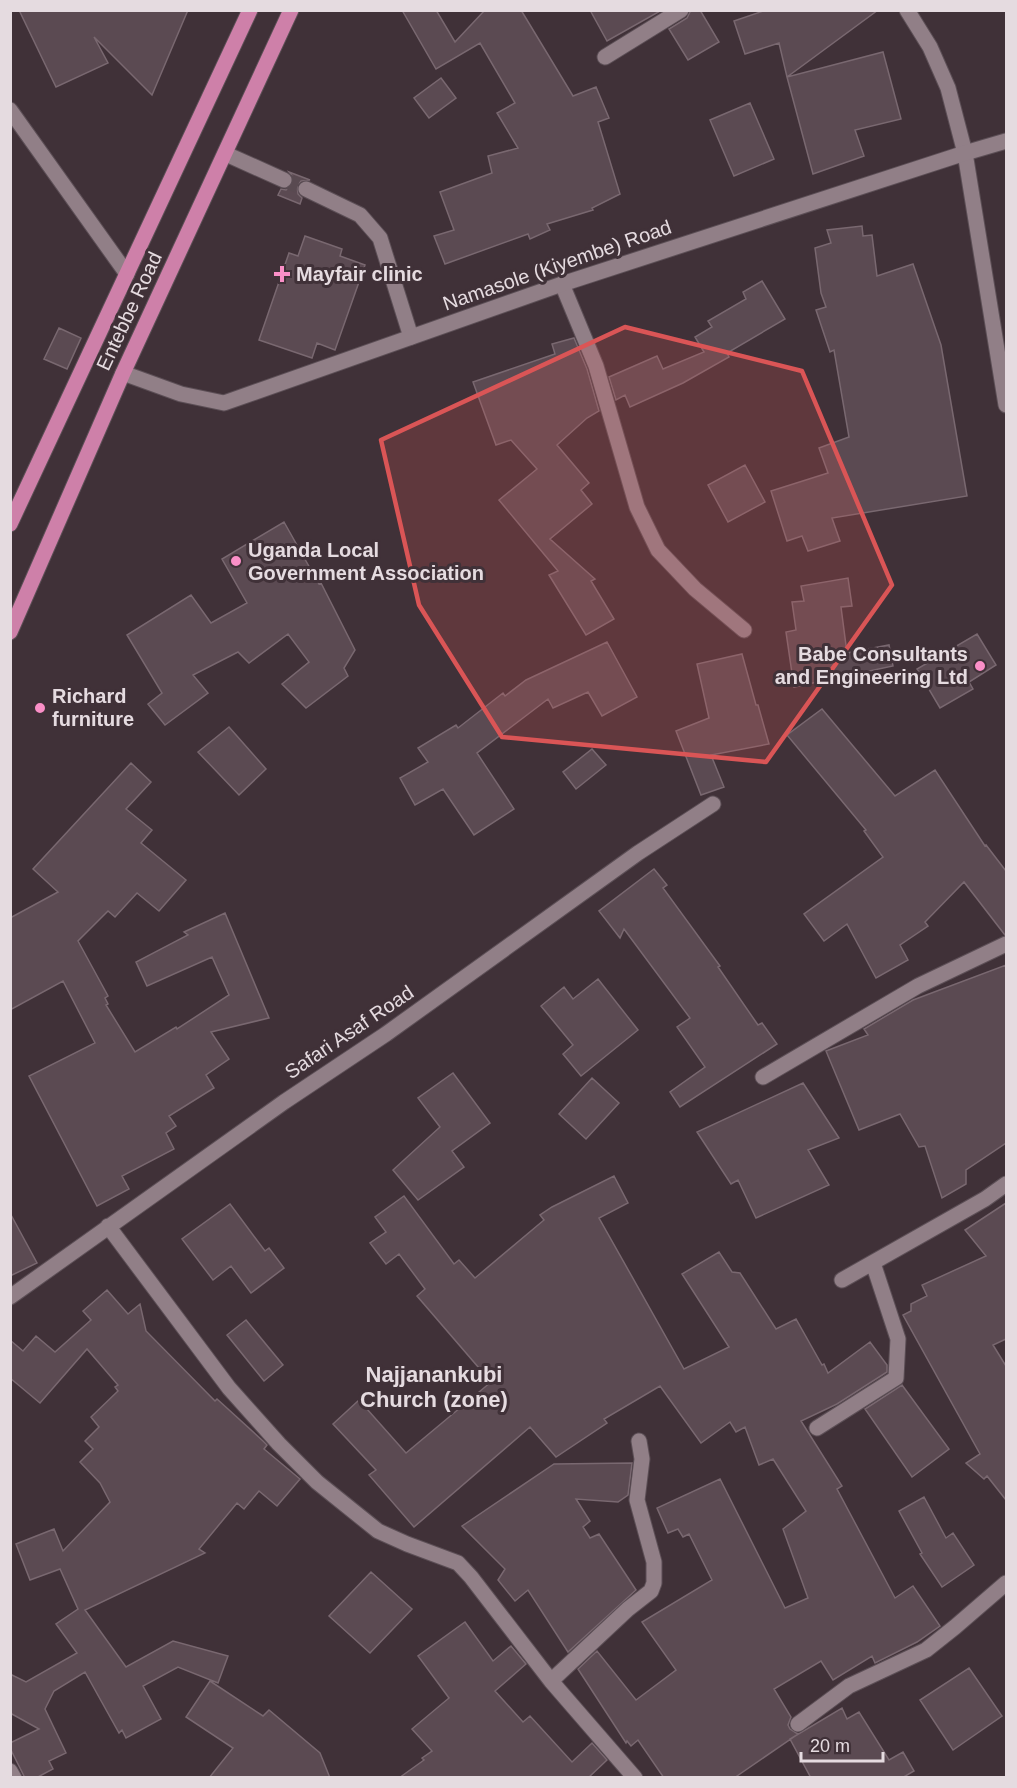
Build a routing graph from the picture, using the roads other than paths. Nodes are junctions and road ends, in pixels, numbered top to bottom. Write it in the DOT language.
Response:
graph roads {
  1 [pos="250,10"];
  2 [pos="291,10"];
  3 [pos="681,10"];
  4 [pos="907,10"];
  5 [pos="605,57"];
  6 [pos="10,110"];
  7 [pos="1006,141"];
  8 [pos="965,153"];
  9 [pos="226,154"];
  10 [pos="284,180"];
  11 [pos="306,189"];
  12 [pos="127,274"];
  13 [pos="562,284"];
  14 [pos="411,337"];
  15 [pos="1004,370"];
  16 [pos="123,374"];
  17 [pos="1006,405"];
  18 [pos="18,493"];
  19 [pos="10,524"];
  20 [pos="744,630"];
  21 [pos="10,632"];
  22 [pos="713,804"];
  23 [pos="1006,944"];
  24 [pos="763,1077"];
  25 [pos="1006,1184"];
  26 [pos="108,1226"];
  27 [pos="873,1263"];
  28 [pos="842,1280"];
  29 [pos="10,1297"];
  30 [pos="817,1428"];
  31 [pos="639,1441"];
  32 [pos="1006,1582"];
  33 [pos="551,1681"];
  34 [pos="798,1724"];
  35 [pos="10,1771"];
  36 [pos="14,1778"];
  37 [pos="635,1778"];
  1 -- 12 [label="main road, Entebbe Road"];
  2 -- 9 [label="main road, Entebbe Road"];
  3 -- 5 [label="street"];
  4 -- 8 [label="street"];
  6 -- 12 [label="street"];
  7 -- 8 [label="street, Namasole (Kiyembe) Road"];
  8 -- 13 [label="street, Namasole (Kiyembe) Road"];
  8 -- 15 [label="street"];
  9 -- 10 [label="street"];
  9 -- 16 [label="main road, Entebbe Road"];
  11 -- 14 [label="street"];
  12 -- 18 [label="main road, Entebbe Road"];
  13 -- 14 [label="street, Namasole (Kiyembe) Road"];
  13 -- 20 [label="street"];
  14 -- 16 [label="street, Namasole (Kiyembe) Road"];
  15 -- 17 [label="street"];
  16 -- 21 [label="main road, Entebbe Road"];
  18 -- 19 [label="main road, Entebbe Road"];
  22 -- 26 [label="street, Safari Asaf Road"];
  23 -- 24 [label="street"];
  25 -- 27 [label="street"];
  26 -- 29 [label="street, Safari Asaf Road"];
  26 -- 33 [label="street"];
  27 -- 28 [label="street"];
  27 -- 30 [label="street"];
  31 -- 33 [label="street"];
  32 -- 34 [label="street"];
  33 -- 37 [label="street"];
  35 -- 36 [label="street"];
}
